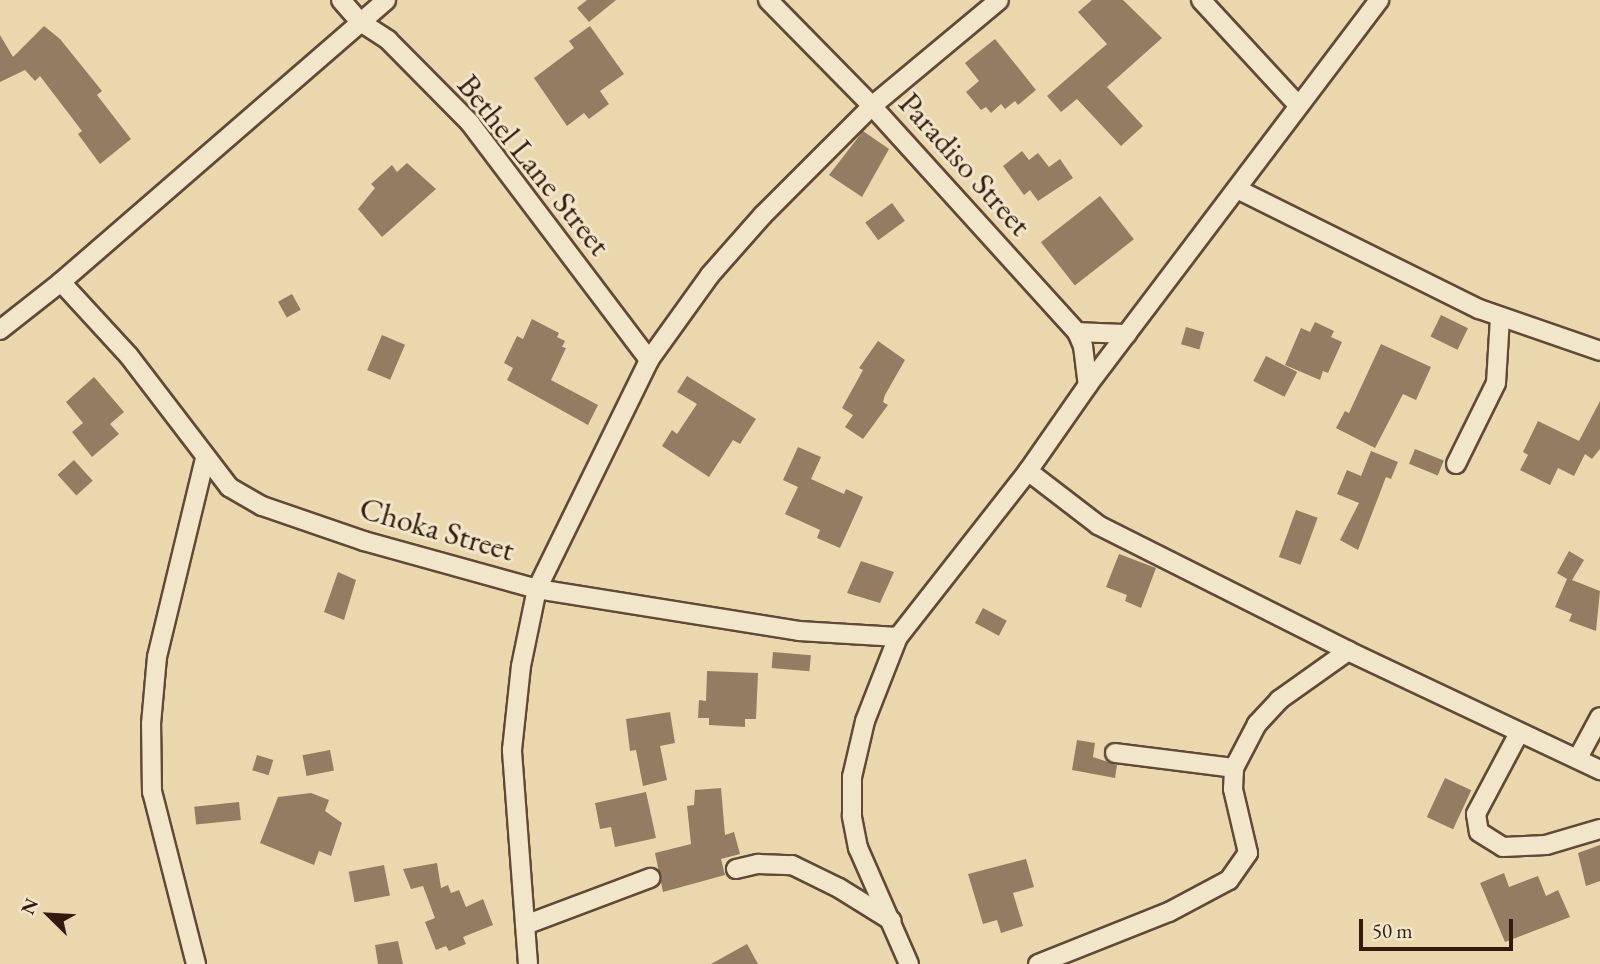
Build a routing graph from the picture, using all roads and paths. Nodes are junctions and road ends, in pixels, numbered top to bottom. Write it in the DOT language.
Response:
graph roads {
  1 [pos="341,0"];
  2 [pos="386,0"];
  3 [pos="768,0"];
  4 [pos="999,0"];
  5 [pos="1201,0"];
  6 [pos="1379,0"];
  7 [pos="359,22"];
  8 [pos="1298,105"];
  9 [pos="872,106"];
  10 [pos="1239,190"];
  11 [pos="61,282"];
  12 [pos="1500,317"];
  13 [pos="0,330"];
  14 [pos="1077,332"];
  15 [pos="1126,334"];
  16 [pos="1600,351"];
  17 [pos="649,360"];
  18 [pos="1088,385"];
  19 [pos="205,459"];
  20 [pos="1456,464"];
  21 [pos="1028,471"];
  22 [pos="537,589"];
  23 [pos="898,637"];
  24 [pos="1348,651"];
  25 [pos="1600,717"];
  26 [pos="1519,733"];
  27 [pos="1115,753"];
  28 [pos="1579,756"];
  29 [pos="1234,768"];
  30 [pos="1600,770"];
  31 [pos="1600,829"];
  32 [pos="736,869"];
  33 [pos="650,878"];
  34 [pos="892,921"];
  35 [pos="525,925"];
  36 [pos="196,964"];
  37 [pos="528,964"];
  38 [pos="909,964"];
  39 [pos="1038,964"];
  1 -- 7 [label="street, Bethel Lane Street"];
  2 -- 7 [label="street"];
  3 -- 9 [label="street, Paradiso Street"];
  4 -- 9 [label="street"];
  5 -- 8 [label="street"];
  6 -- 8 [label="street"];
  7 -- 11 [label="street"];
  7 -- 17 [label="street, Bethel Lane Street"];
  8 -- 10 [label="street"];
  9 -- 14 [label="street, Paradiso Street"];
  9 -- 17 [label="street"];
  10 -- 12 [label="street"];
  10 -- 15 [label="street"];
  11 -- 13 [label="street"];
  11 -- 19 [label="street, Choka Street"];
  12 -- 16 [label="street"];
  12 -- 20 [label="street"];
  14 -- 15 [label="street"];
  14 -- 18 [label="street"];
  15 -- 18 [label="street"];
  17 -- 22 [label="street"];
  18 -- 21 [label="street"];
  19 -- 22 [label="street, Choka Street"];
  19 -- 36 [label="street"];
  21 -- 23 [label="street"];
  21 -- 24 [label="street"];
  22 -- 23 [label="street, Choka Street"];
  22 -- 35 [label="street"];
  23 -- 34 [label="street"];
  24 -- 26 [label="street"];
  24 -- 29 [label="street"];
  25 -- 28 [label="street"];
  26 -- 28 [label="street"];
  26 -- 31 [label="street"];
  27 -- 29 [label="street"];
  28 -- 30 [label="street"];
  29 -- 39 [label="street"];
  32 -- 34 [label="street"];
  33 -- 35 [label="street"];
  34 -- 38 [label="street"];
  35 -- 37 [label="street"];
}
